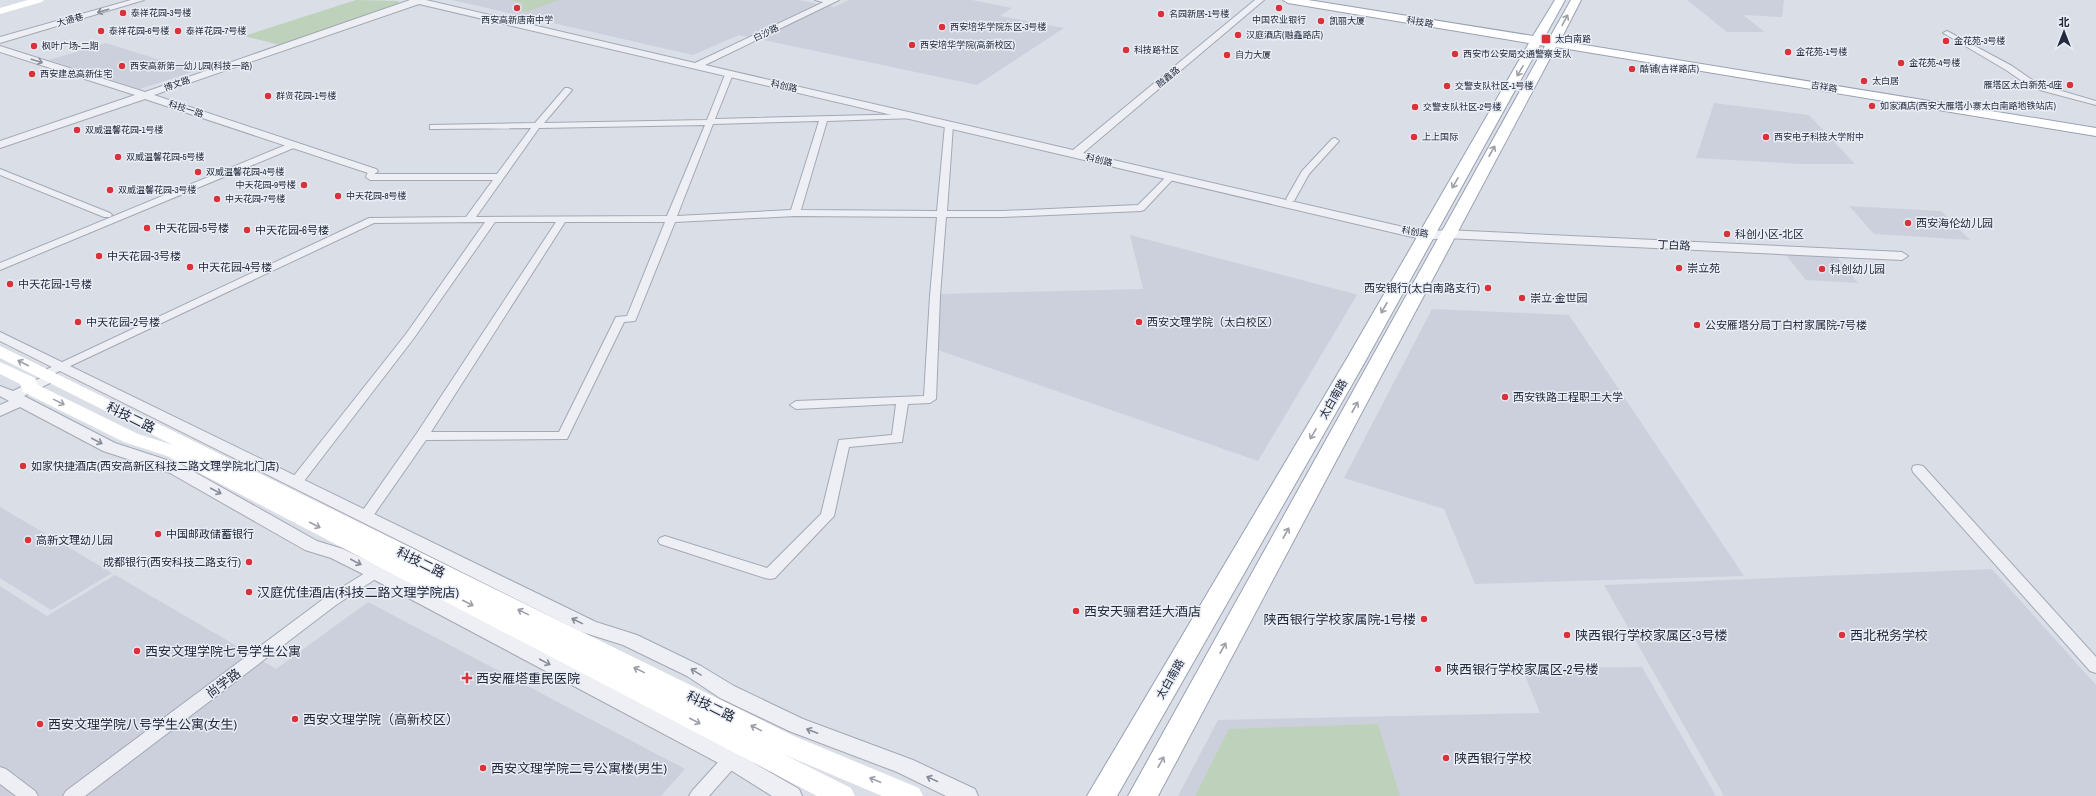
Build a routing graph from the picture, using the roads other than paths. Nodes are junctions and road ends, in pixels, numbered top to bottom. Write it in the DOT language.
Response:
graph roads {
  1 [pos="16,0"];
  2 [pos="39,0"];
  3 [pos="140,0"];
  4 [pos="418,0"];
  5 [pos="429,0"];
  6 [pos="1260,0"];
  7 [pos="1288,0"];
  8 [pos="1311,0"];
  9 [pos="1560,0"];
  10 [pos="1576,0"];
  11 [pos="827,1"];
  12 [pos="0,4"];
  13 [pos="0,11"];
  14 [pos="1947,33"];
  15 [pos="0,40"];
  16 [pos="1550,41"];
  17 [pos="0,50"];
  18 [pos="696,64"];
  19 [pos="729,74"];
  20 [pos="1764,76"];
  21 [pos="568,90"];
  22 [pos="144,95"];
  23 [pos="2096,103"];
  24 [pos="914,116"];
  25 [pos="824,118"];
  26 [pos="709,122"];
  27 [pos="537,125"];
  28 [pos="949,125"];
  29 [pos="434,127"];
  30 [pos="2096,128"];
  31 [pos="2096,132"];
  32 [pos="1335,141"];
  33 [pos="0,145"];
  34 [pos="293,145"];
  35 [pos="1077,152"];
  36 [pos="372,171"];
  37 [pos="0,172"];
  38 [pos="499,177"];
  39 [pos="1171,177"];
  40 [pos="1291,199"];
  41 [pos="795,213"];
  42 [pos="107,215"];
  43 [pos="941,215"];
  44 [pos="670,219"];
  45 [pos="468,220"];
  46 [pos="562,220"];
  47 [pos="491,221"];
  48 [pos="1433,233"];
  49 [pos="1902,256"];
  50 [pos="0,267"];
  51 [pos="0,336"];
  52 [pos="0,351"];
  53 [pos="0,367"];
  54 [pos="23,388"];
  55 [pos="902,400"];
  56 [pos="796,405"];
  57 [pos="0,411"];
  58 [pos="422,436"];
  59 [pos="1918,469"];
  60 [pos="296,482"];
  61 [pos="366,516"];
  62 [pos="665,541"];
  63 [pos="375,572"];
  64 [pos="2096,667"];
  65 [pos="737,753"];
  66 [pos="0,774"];
  67 [pos="29,796"];
  68 [pos="72,796"];
  69 [pos="698,796"];
  70 [pos="791,796"];
  71 [pos="842,796"];
  72 [pos="910,796"];
  73 [pos="967,796"];
  74 [pos="1102,796"];
  75 [pos="1143,796"];
  1 -- 12 [label="main road"];
  2 -- 13 [label="main road"];
  3 -- 15 [label="street, 大通巷, one-way"];
  4 -- 18 [label="street, 科创路"];
  4 -- 22 [label="street, 博文路"];
  5 -- 18 [label="street, 科创路"];
  6 -- 35 [label="street, 融鑫路"];
  7 -- 16 [label="main road, 科技路"];
  8 -- 16 [label="main road, 科技路"];
  9 -- 16 [label="main road, 太白南路"];
  16 -- 10 [label="main road, 太白南路, one-way"];
  11 -- 18 [label="street, 白沙路"];
  14 -- 23 [label="street"];
  16 -- 20 [label="main road, 吉祥路"];
  16 -- 48 [label="main road, 太白南路"];
  17 -- 22 [label="street, 科技一路, one-way"];
  18 -- 19 [label="street, 科创路"];
  18 -- 35 [label="street, 科创路"];
  19 -- 24 [label="street, 科创路"];
  19 -- 26 [label="street"];
  20 -- 30 [label="main road, 吉祥路"];
  20 -- 31 [label="main road, 吉祥路"];
  21 -- 27 [label="street"];
  22 -- 33 [label="street, 博文路"];
  22 -- 34 [label="street, 科技一路"];
  24 -- 25 [label="street"];
  24 -- 28 [label="street, 科创路"];
  25 -- 26 [label="street"];
  25 -- 41 [label="street"];
  26 -- 27 [label="street"];
  26 -- 44 [label="street"];
  27 -- 29 [label="street"];
  27 -- 38 [label="street"];
  28 -- 35 [label="street, 科创路"];
  28 -- 43 [label="street"];
  32 -- 40 [label="street"];
  34 -- 36 [label="street, 科技一路"];
  34 -- 50 [label="street"];
  35 -- 39 [label="street, 科创路"];
  35 -- 40 [label="street, 科创路"];
  36 -- 38 [label="street"];
  37 -- 42 [label="street"];
  38 -- 45 [label="street"];
  39 -- 43 [label="street"];
  39 -- 48 [label="street, 科创路"];
  40 -- 48 [label="street, 科创路"];
  41 -- 43 [label="street"];
  41 -- 44 [label="street"];
  43 -- 55 [label="street"];
  44 -- 46 [label="street"];
  44 -- 58 [label="street"];
  45 -- 47 [label="street"];
  45 -- 54 [label="street"];
  46 -- 47 [label="street"];
  46 -- 58 [label="street"];
  47 -- 60 [label="street"];
  48 -- 49 [label="street, 丁白路"];
  48 -- 74 [label="main road, 太白南路, one-way"];
  75 -- 48 [label="main road, 太白南路, one-way"];
  51 -- 54 [label="street"];
  54 -- 52 [label="main road, 科技二路, one-way"];
  53 -- 54 [label="main road, 科技二路"];
  54 -- 57 [label="street"];
  54 -- 60 [label="street"];
  54 -- 63 [label="street, one-way"];
  54 -- 65 [label="main road, 科技二路, one-way"];
  72 -- 54 [label="main road, 科技二路, one-way"];
  55 -- 56 [label="street"];
  55 -- 62 [label="street"];
  58 -- 61 [label="street"];
  59 -- 64 [label="street"];
  60 -- 61 [label="street"];
  73 -- 61 [label="street, one-way"];
  63 -- 65 [label="street, one-way"];
  63 -- 68 [label="street, 尚学路"];
  65 -- 69 [label="street"];
  65 -- 70 [label="street"];
  65 -- 71 [label="main road, 科技二路"];
  66 -- 67 [label="street"];
}
